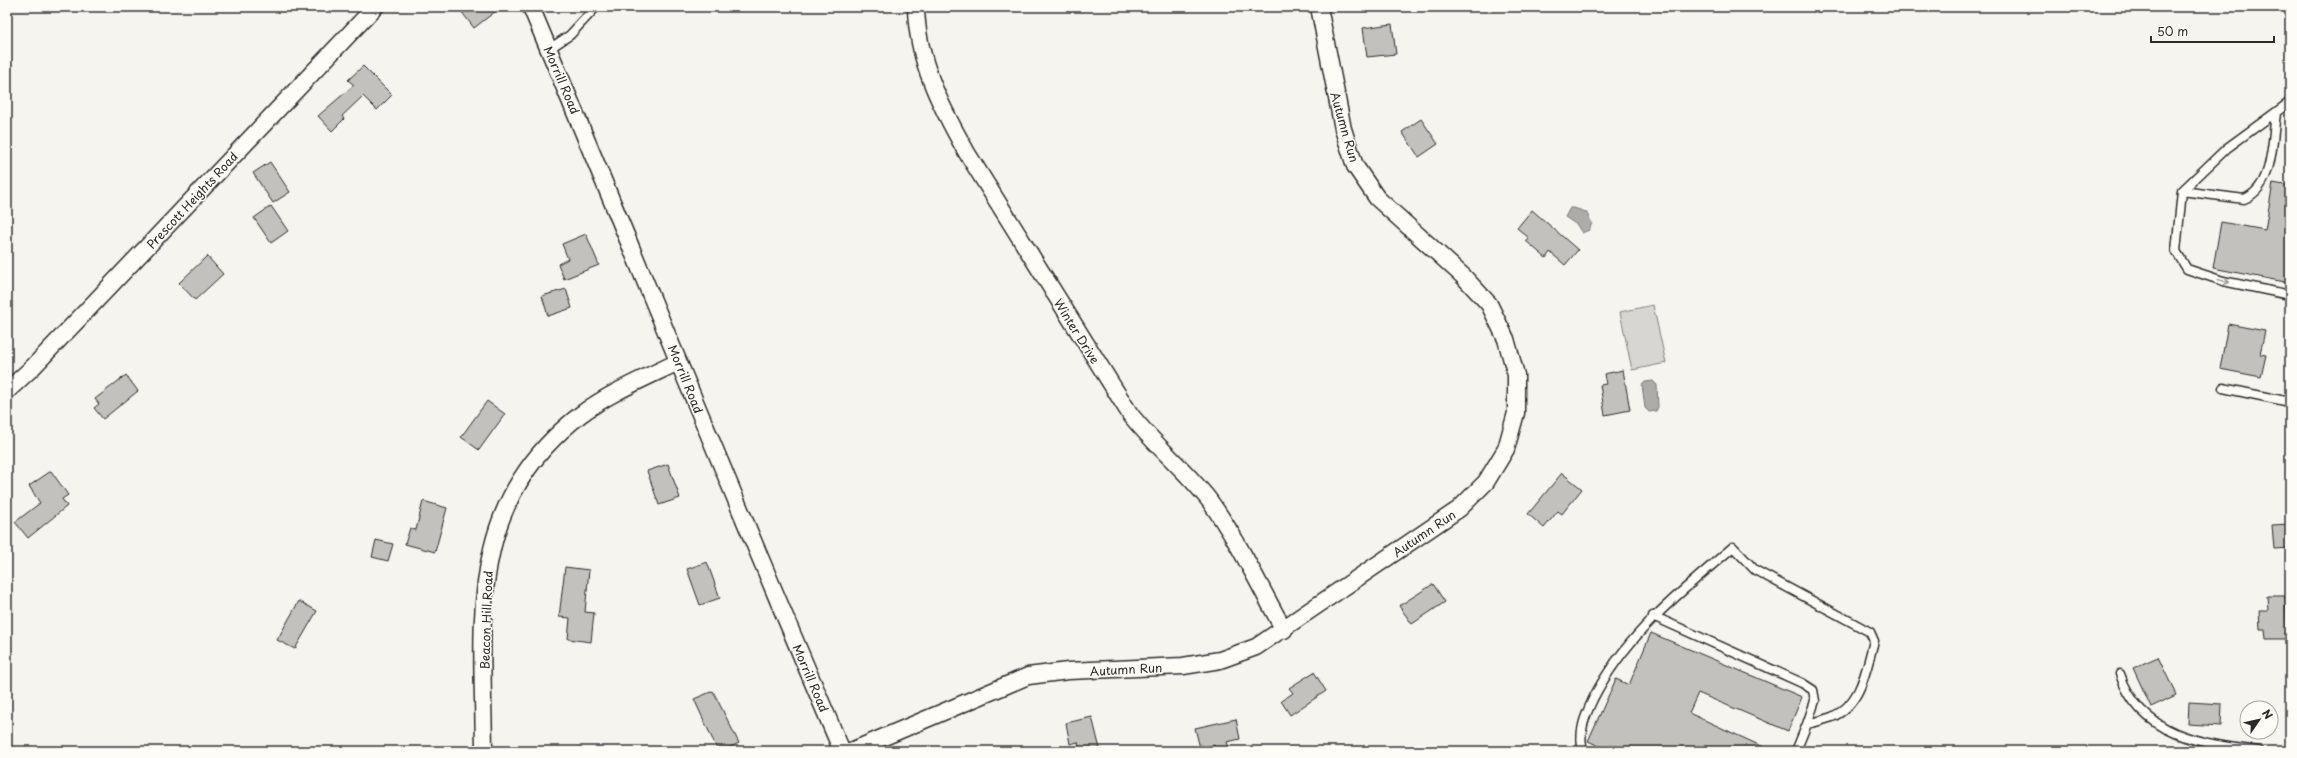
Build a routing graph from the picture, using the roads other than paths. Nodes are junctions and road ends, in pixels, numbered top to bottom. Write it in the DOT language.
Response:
graph roads {
  1 [pos="375,7"];
  2 [pos="531,7"];
  3 [pos="596,7"];
  4 [pos="916,7"];
  5 [pos="1319,7"];
  6 [pos="549,49"];
  7 [pos="2290,102"];
  8 [pos="2276,113"];
  9 [pos="2182,191"];
  10 [pos="2290,295"];
  11 [pos="678,362"];
  12 [pos="2223,388"];
  13 [pos="7,391"];
  14 [pos="2290,402"];
  15 [pos="1652,616"];
  16 [pos="1284,630"];
  17 [pos="2120,674"];
  18 [pos="1807,724"];
  19 [pos="484,751"];
  20 [pos="842,751"];
  21 [pos="850,751"];
  22 [pos="1583,751"];
  23 [pos="1796,751"];
  24 [pos="2259,751"];
  1 -- 13 [label="street, Prescott Heights Road"];
  2 -- 6 [label="street, Morrill Road"];
  3 -- 6 [label="lane"];
  4 -- 16 [label="street, Winter Drive"];
  5 -- 16 [label="street, Autumn Run"];
  6 -- 11 [label="street, Morrill Road"];
  7 -- 8 [label="lane"];
  8 -- 9 [label="lane"];
  8 -- 9 [label="lane"];
  9 -- 10 [label="lane, one-way"];
  11 -- 19 [label="street, Beacon Hill Road"];
  11 -- 20 [label="street, Morrill Road"];
  12 -- 14 [label="lane"];
  15 -- 18 [label="lane"];
  15 -- 18 [label="lane"];
  15 -- 22 [label="lane"];
  16 -- 21 [label="street, Autumn Run"];
  17 -- 24 [label="lane"];
  18 -- 23 [label="lane"];
}
